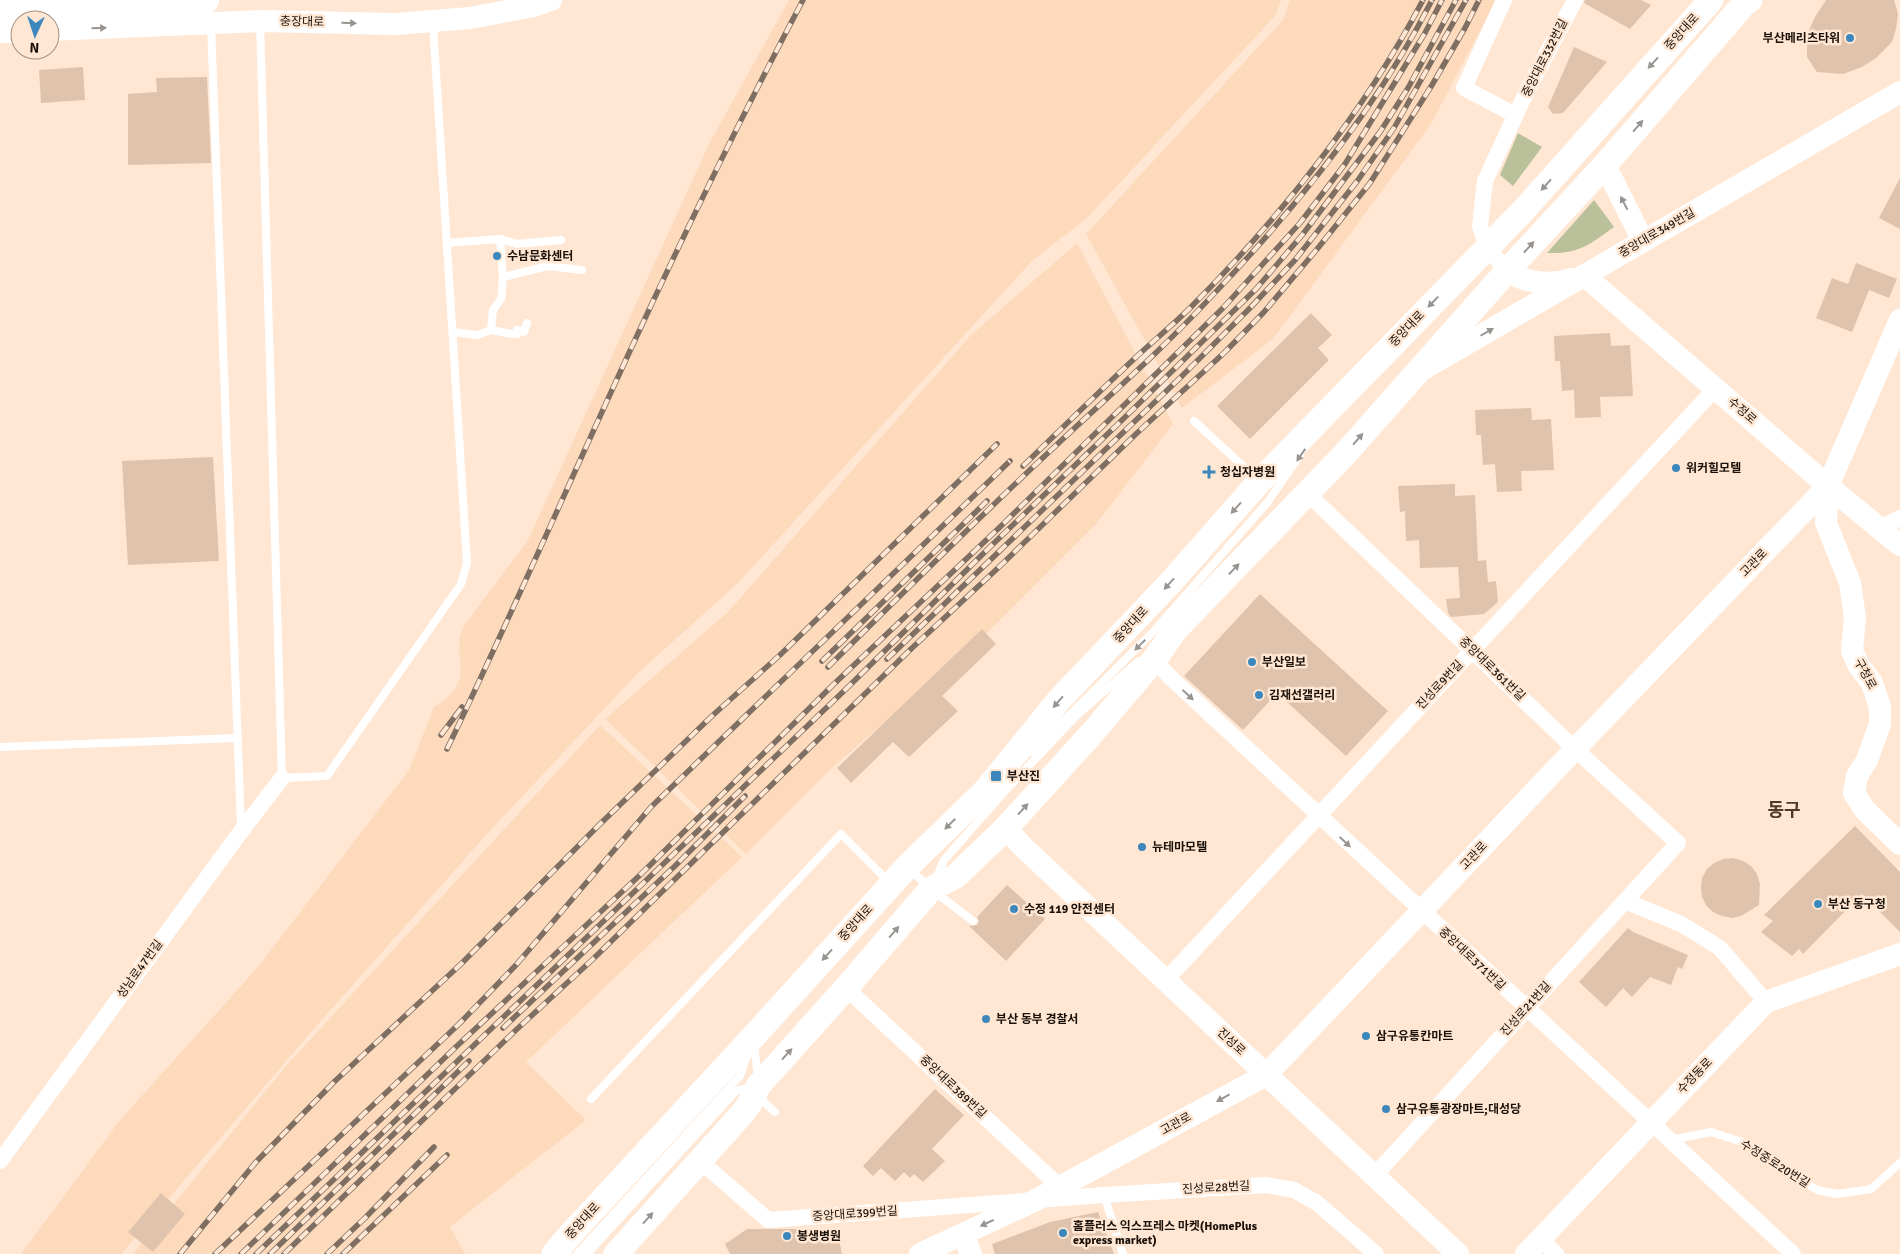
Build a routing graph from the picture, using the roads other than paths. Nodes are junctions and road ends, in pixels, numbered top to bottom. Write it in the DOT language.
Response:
graph roads {
  1 [pos="551,0"];
  2 [pos="1504,0"];
  3 [pos="1575,0"];
  4 [pos="1691,0"];
  5 [pos="1711,0"];
  6 [pos="1746,1"];
  7 [pos="0,10"];
  8 [pos="208,12"];
  9 [pos="260,21"];
  10 [pos="433,21"];
  11 [pos="1686,27"];
  12 [pos="60,29"];
  13 [pos="1900,92"];
  14 [pos="1515,115"];
  15 [pos="1605,165"];
  16 [pos="500,239"];
  17 [pos="561,240"];
  18 [pos="1643,241"];
  19 [pos="447,243"];
  20 [pos="1486,248"];
  21 [pos="582,270"];
  22 [pos="1507,270"];
  23 [pos="1584,276"];
  24 [pos="502,277"];
  25 [pos="1900,320"];
  26 [pos="527,323"];
  27 [pos="491,330"];
  28 [pos="453,332"];
  29 [pos="1415,374"];
  30 [pos="1715,389"];
  31 [pos="1339,400"];
  32 [pos="1194,420"];
  33 [pos="1311,440"];
  34 [pos="1306,448"];
  35 [pos="1260,482"];
  36 [pos="1828,486"];
  37 [pos="1308,493"];
  38 [pos="1900,518"];
  39 [pos="1879,528"];
  40 [pos="1900,545"];
  41 [pos="1176,629"];
  42 [pos="1472,650"];
  43 [pos="1154,660"];
  44 [pos="238,738"];
  45 [pos="0,747"];
  46 [pos="1575,749"];
  47 [pos="282,778"];
  48 [pos="986,790"];
  49 [pos="1318,816"];
  50 [pos="1006,828"];
  51 [pos="242,830"];
  52 [pos="1678,843"];
  53 [pos="1900,844"];
  54 [pos="899,876"];
  55 [pos="931,889"];
  56 [pos="1625,902"];
  57 [pos="1421,912"];
  58 [pos="973,921"];
  59 [pos="1900,954"];
  60 [pos="1165,981"];
  61 [pos="846,988"];
  62 [pos="1766,1002"];
  63 [pos="1527,1009"];
  64 [pos="753,1038"];
  65 [pos="1266,1075"];
  66 [pos="759,1085"];
  67 [pos="591,1099"];
  68 [pos="776,1112"];
  69 [pos="1651,1123"];
  70 [pos="1669,1140"];
  71 [pos="699,1160"];
  72 [pos="0,1161"];
  73 [pos="1900,1163"];
  74 [pos="1374,1176"];
  75 [pos="1060,1187"];
  76 [pos="1104,1195"];
  77 [pos="1034,1201"];
  78 [pos="967,1244"];
  79 [pos="1541,1249"];
  80 [pos="554,1254"];
  81 [pos="577,1254"];
  82 [pos="587,1254"];
  83 [pos="616,1254"];
  84 [pos="920,1254"];
  85 [pos="1123,1254"];
  86 [pos="1376,1254"];
  87 [pos="1458,1254"];
  88 [pos="1793,1254"];
  1 -- 10 [label="street, 충장대로"];
  2 -- 14 [label="street"];
  3 -- 14 [label="street, 중앙대로332번길"];
  4 -- 11 [label="main road"];
  5 -- 11 [label="main road, 중앙대로"];
  15 -- 6 [label="main road, one-way"];
  7 -- 8 [label="highway"];
  8 -- 9 [label="street, 충장대로"];
  12 -- 8 [label="street, 충장대로, one-way"];
  8 -- 44 [label="lane"];
  9 -- 10 [label="street, 충장대로, one-way"];
  9 -- 47 [label="lane"];
  10 -- 19 [label="lane"];
  11 -- 20 [label="main road, 중앙대로, one-way"];
  13 -- 18 [label="street, 중앙대로349번길"];
  14 -- 20 [label="street, 중앙대로332번길"];
  18 -- 15 [label="street, one-way"];
  22 -- 15 [label="main road, one-way"];
  16 -- 17 [label="lane"];
  16 -- 19 [label="lane"];
  16 -- 24 [label="lane"];
  18 -- 23 [label="street, 중앙대로349번길"];
  19 -- 28 [label="lane"];
  20 -- 22 [label="street"];
  20 -- 31 [label="main road, 중앙대로, one-way"];
  21 -- 24 [label="lane"];
  22 -- 23 [label="street"];
  22 -- 29 [label="main road"];
  29 -- 23 [label="street, 중앙대로349번길, one-way"];
  23 -- 30 [label="street, 수정로"];
  24 -- 27 [label="lane"];
  25 -- 36 [label="street, 고관로"];
  26 -- 27 [label="lane"];
  27 -- 28 [label="lane"];
  28 -- 47 [label="lane"];
  37 -- 29 [label="main road, one-way"];
  30 -- 36 [label="street, 수정로"];
  30 -- 42 [label="street, 진성로9번길"];
  31 -- 33 [label="lane"];
  31 -- 35 [label="main road, 중앙대로"];
  32 -- 35 [label="lane"];
  34 -- 48 [label="lane, one-way"];
  35 -- 48 [label="main road, 중앙대로, one-way"];
  36 -- 39 [label="street, 수정로"];
  36 -- 46 [label="street, 고관로"];
  36 -- 53 [label="street, 구청로"];
  41 -- 37 [label="main road, one-way"];
  37 -- 42 [label="street, 중앙대로361번길"];
  38 -- 39 [label="street"];
  39 -- 40 [label="street, 수정로"];
  41 -- 43 [label="main road"];
  41 -- 55 [label="lane"];
  42 -- 46 [label="street, 중앙대로361번길"];
  42 -- 49 [label="street, 진성로9번길"];
  43 -- 49 [label="street, 중앙대로371번길, one-way"];
  50 -- 43 [label="main road, one-way"];
  44 -- 45 [label="lane"];
  44 -- 51 [label="lane"];
  46 -- 52 [label="street, 중앙대로361번길"];
  46 -- 57 [label="street, 고관로"];
  47 -- 51 [label="street, 성남로47번길"];
  48 -- 54 [label="main road, 중앙대로, one-way"];
  49 -- 57 [label="street, 중앙대로371번길, one-way"];
  49 -- 60 [label="street, 진성로9번길"];
  50 -- 55 [label="main road"];
  50 -- 60 [label="street, 진성로"];
  51 -- 72 [label="street, 성남로47번길"];
  52 -- 56 [label="street, 진성로21번길"];
  54 -- 55 [label="lane"];
  54 -- 64 [label="main road, 중앙대로, one-way"];
  54 -- 67 [label="lane"];
  55 -- 58 [label="lane"];
  61 -- 55 [label="main road, one-way"];
  56 -- 62 [label="street"];
  56 -- 63 [label="street, 진성로21번길"];
  57 -- 63 [label="street, 중앙대로371번길"];
  57 -- 65 [label="street, 고관로"];
  59 -- 62 [label="street, 수정동로"];
  60 -- 65 [label="street, 진성로"];
  66 -- 61 [label="main road, one-way"];
  61 -- 75 [label="street, 중앙대로389번길"];
  62 -- 69 [label="street, 수정동로"];
  63 -- 69 [label="street, 중앙대로371번길"];
  63 -- 74 [label="street, 진성로21번길"];
  64 -- 66 [label="lane"];
  64 -- 80 [label="main road, 중앙대로"];
  64 -- 81 [label="lane"];
  65 -- 74 [label="street, 진성로"];
  65 -- 75 [label="street, 고관로, one-way"];
  66 -- 68 [label="lane"];
  66 -- 71 [label="main road"];
  66 -- 82 [label="lane"];
  69 -- 70 [label="street, 중앙대로371번길"];
  69 -- 79 [label="street, 수정동로"];
  70 -- 73 [label="lane, 수정중로20번길"];
  70 -- 88 [label="street, 중앙대로371번길"];
  71 -- 77 [label="street, 중앙대로399번길"];
  83 -- 71 [label="main road, one-way"];
  74 -- 87 [label="street, 진성로"];
  75 -- 77 [label="street, 고관로"];
  76 -- 77 [label="street, 진성로28번길"];
  76 -- 85 [label="lane"];
  76 -- 86 [label="street, 진성로28번길"];
  77 -- 78 [label="street, 고관로, one-way"];
  78 -- 84 [label="street, 고관로"];
}
